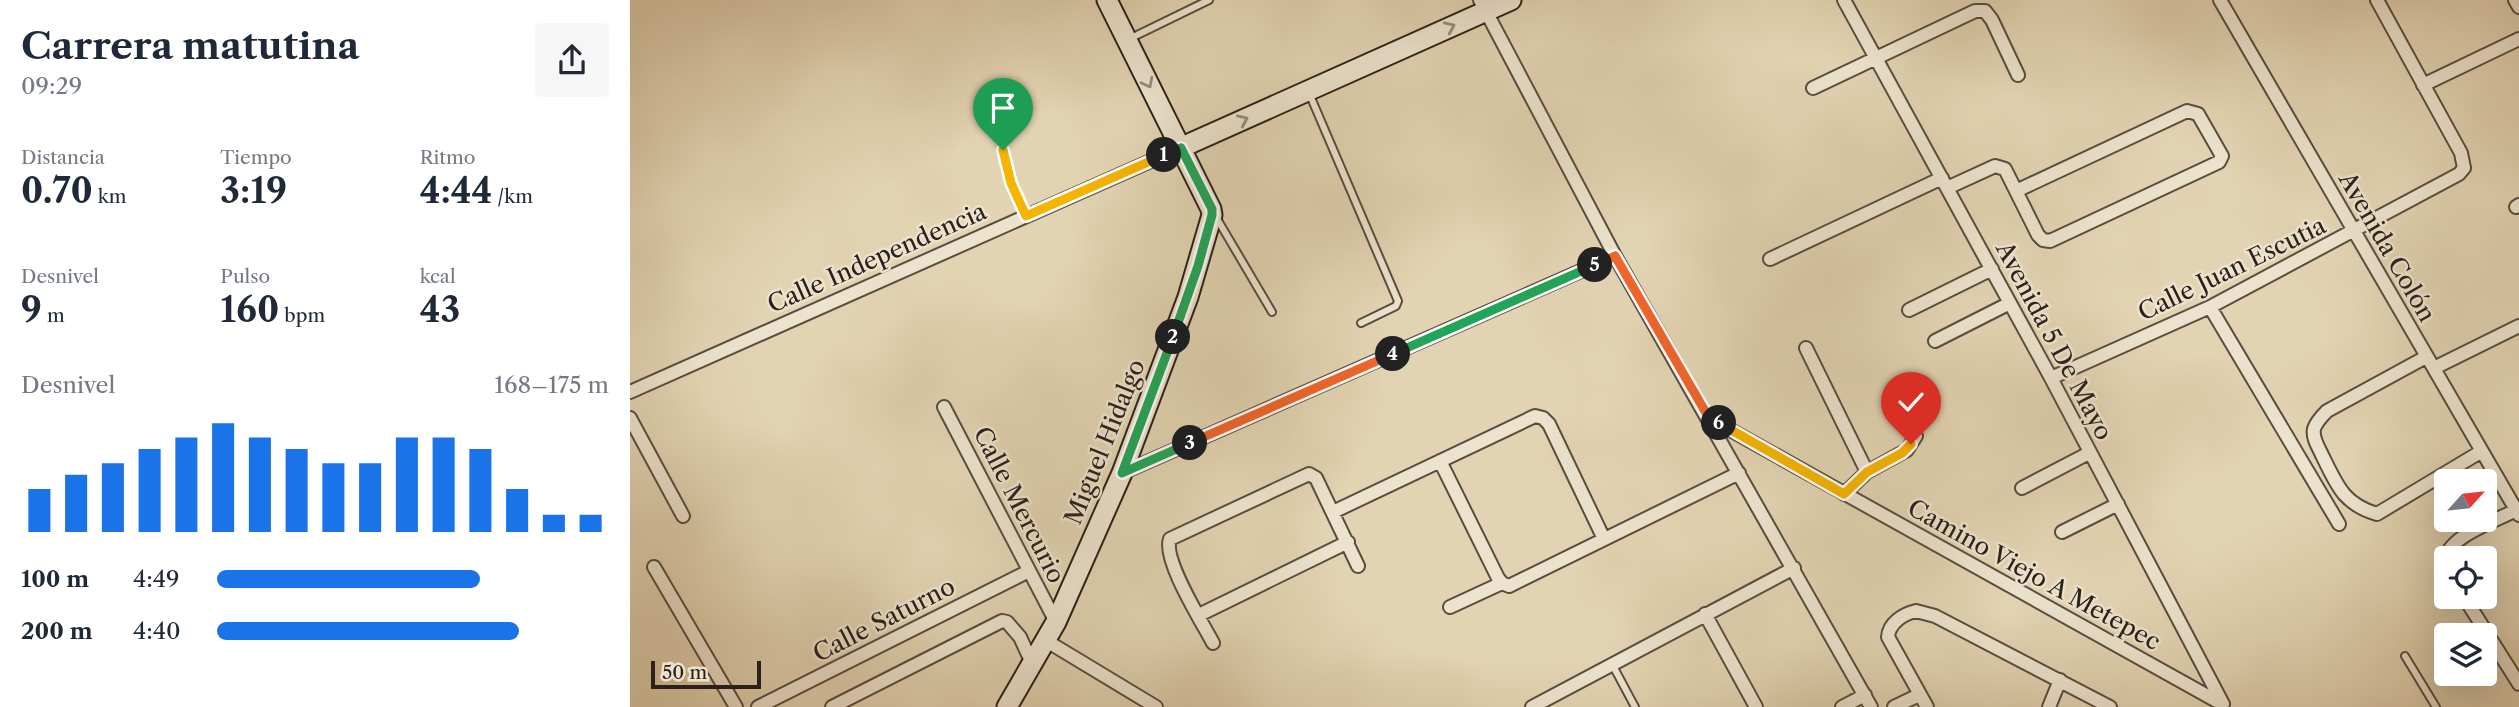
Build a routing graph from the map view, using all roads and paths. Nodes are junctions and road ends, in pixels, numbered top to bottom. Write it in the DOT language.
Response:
graph roads {
  1 [pos="1107,0"];
  2 [pos="1209,0"];
  3 [pos="1511,0"];
  4 [pos="1844,0"];
  5 [pos="2220,0"];
  6 [pos="2377,0"];
  7 [pos="2515,0"];
  8 [pos="1483,6"];
  9 [pos="2519,7"];
  10 [pos="2519,39"];
  11 [pos="1126,40"];
  12 [pos="1876,57"];
  13 [pos="2018,75"];
  14 [pos="2423,85"];
  15 [pos="1813,88"];
  16 [pos="1309,92"];
  17 [pos="1003,93"];
  18 [pos="1181,148"];
  19 [pos="1945,183"];
  20 [pos="2017,191"];
  21 [pos="1212,209"];
  22 [pos="1026,216"];
  23 [pos="2355,232"];
  24 [pos="1615,256"];
  25 [pos="1770,259"];
  26 [pos="1992,269"];
  27 [pos="2010,303"];
  28 [pos="2210,307"];
  29 [pos="1909,310"];
  30 [pos="1272,312"];
  31 [pos="1361,323"];
  32 [pos="2519,326"];
  33 [pos="1935,341"];
  34 [pos="1806,348"];
  35 [pos="2430,362"];
  36 [pos="2051,378"];
  37 [pos="630,392"];
  38 [pos="944,407"];
  39 [pos="630,418"];
  40 [pos="1709,418"];
  41 [pos="1916,436"];
  42 [pos="2482,451"];
  43 [pos="2089,453"];
  44 [pos="1440,461"];
  45 [pos="1867,472"];
  46 [pos="1122,473"];
  47 [pos="1739,473"];
  48 [pos="2022,488"];
  49 [pos="1844,494"];
  50 [pos="2118,504"];
  51 [pos="1333,512"];
  52 [pos="2518,513"];
  53 [pos="683,516"];
  54 [pos="2339,524"];
  55 [pos="2062,532"];
  56 [pos="1604,539"];
  57 [pos="1348,542"];
  58 [pos="2451,546"];
  59 [pos="1358,566"];
  60 [pos="654,567"];
  61 [pos="1794,568"];
  62 [pos="1028,571"];
  63 [pos="1507,585"];
  64 [pos="1450,607"];
  65 [pos="2472,609"];
  66 [pos="1705,614"];
  67 [pos="1199,615"];
  68 [pos="1056,622"];
  69 [pos="1045,640"];
  70 [pos="1213,643"];
  71 [pos="2405,656"];
  72 [pos="1032,663"];
  73 [pos="1612,664"];
  74 [pos="2060,680"];
  75 [pos="2519,684"];
  76 [pos="1865,695"];
  77 [pos="1919,695"];
  78 [pos="2226,706"];
  79 [pos="736,707"];
  80 [pos="758,707"];
  81 [pos="832,707"];
  82 [pos="1007,707"];
  83 [pos="1156,707"];
  84 [pos="1532,707"];
  85 [pos="1635,707"];
  86 [pos="1756,707"];
  87 [pos="1842,707"];
  88 [pos="1871,707"];
  89 [pos="1894,707"];
  90 [pos="1927,707"];
  91 [pos="2049,707"];
  92 [pos="2110,707"];
  93 [pos="2436,707"];
  1 -- 11 [label="main road"];
  2 -- 11 [label="lane"];
  3 -- 8 [label="main road"];
  4 -- 12 [label="street, Avenida 5 De Mayo"];
  5 -- 23 [label="street, Avenida Colón"];
  6 -- 14 [label="street"];
  7 -- 9 [label="street"];
  16 -- 8 [label="main road, one-way"];
  8 -- 24 [label="street"];
  10 -- 14 [label="street"];
  11 -- 18 [label="main road, one-way"];
  12 -- 13 [label="street"];
  12 -- 15 [label="street"];
  12 -- 19 [label="street, Avenida 5 De Mayo"];
  14 -- 23 [label="street, Calle Juan Escutia"];
  18 -- 16 [label="main road, one-way"];
  16 -- 31 [label="lane"];
  17 -- 22 [label="lane"];
  18 -- 21 [label="main road"];
  18 -- 22 [label="street, Calle Independencia"];
  19 -- 20 [label="street"];
  19 -- 25 [label="street"];
  19 -- 26 [label="street, Avenida 5 De Mayo"];
  20 -- 20 [label="street"];
  21 -- 30 [label="lane"];
  21 -- 46 [label="main road, Miguel Hidalgo"];
  22 -- 37 [label="street, Calle Independencia"];
  23 -- 28 [label="street, Calle Juan Escutia"];
  23 -- 35 [label="street, Avenida Colón"];
  24 -- 40 [label="street"];
  24 -- 46 [label="street"];
  26 -- 27 [label="street, Avenida 5 De Mayo"];
  26 -- 29 [label="street"];
  27 -- 33 [label="street"];
  27 -- 36 [label="street, Avenida 5 De Mayo"];
  28 -- 36 [label="street, Calle Juan Escutia"];
  28 -- 54 [label="street"];
  32 -- 35 [label="street"];
  34 -- 45 [label="street"];
  35 -- 42 [label="street, Avenida Colón"];
  35 -- 42 [label="street"];
  36 -- 43 [label="street, Avenida 5 De Mayo"];
  38 -- 62 [label="street, Calle Mercurio"];
  39 -- 53 [label="street"];
  40 -- 47 [label="street"];
  40 -- 49 [label="street, Camino Viejo A Metepec"];
  41 -- 45 [label="street"];
  42 -- 52 [label="street, Avenida Colón"];
  43 -- 48 [label="street"];
  43 -- 50 [label="street, Avenida 5 De Mayo"];
  44 -- 51 [label="street"];
  44 -- 56 [label="street"];
  44 -- 63 [label="street"];
  45 -- 49 [label="street"];
  46 -- 68 [label="main road, Miguel Hidalgo"];
  47 -- 56 [label="street"];
  47 -- 61 [label="street"];
  49 -- 78 [label="street, Camino Viejo A Metepec"];
  50 -- 55 [label="street"];
  50 -- 78 [label="street, Avenida 5 De Mayo"];
  51 -- 57 [label="street"];
  51 -- 67 [label="street"];
  52 -- 58 [label="street"];
  56 -- 63 [label="street"];
  57 -- 59 [label="street"];
  57 -- 67 [label="street"];
  60 -- 79 [label="street"];
  61 -- 66 [label="street"];
  61 -- 76 [label="street"];
  62 -- 68 [label="street, Calle Mercurio"];
  62 -- 80 [label="street, Calle Saturno"];
  63 -- 64 [label="street"];
  65 -- 75 [label="street"];
  66 -- 73 [label="street"];
  66 -- 86 [label="street"];
  67 -- 70 [label="street"];
  68 -- 69 [label="main road, Miguel Hidalgo"];
  69 -- 72 [label="main road, Miguel Hidalgo"];
  69 -- 83 [label="street"];
  71 -- 93 [label="lane"];
  72 -- 81 [label="street"];
  72 -- 82 [label="main road, Miguel Hidalgo"];
  73 -- 84 [label="street"];
  73 -- 85 [label="lane"];
  74 -- 77 [label="street"];
  74 -- 91 [label="street"];
  74 -- 92 [label="street"];
  76 -- 87 [label="street"];
  76 -- 88 [label="street"];
  77 -- 89 [label="street"];
  77 -- 90 [label="street"];
}
